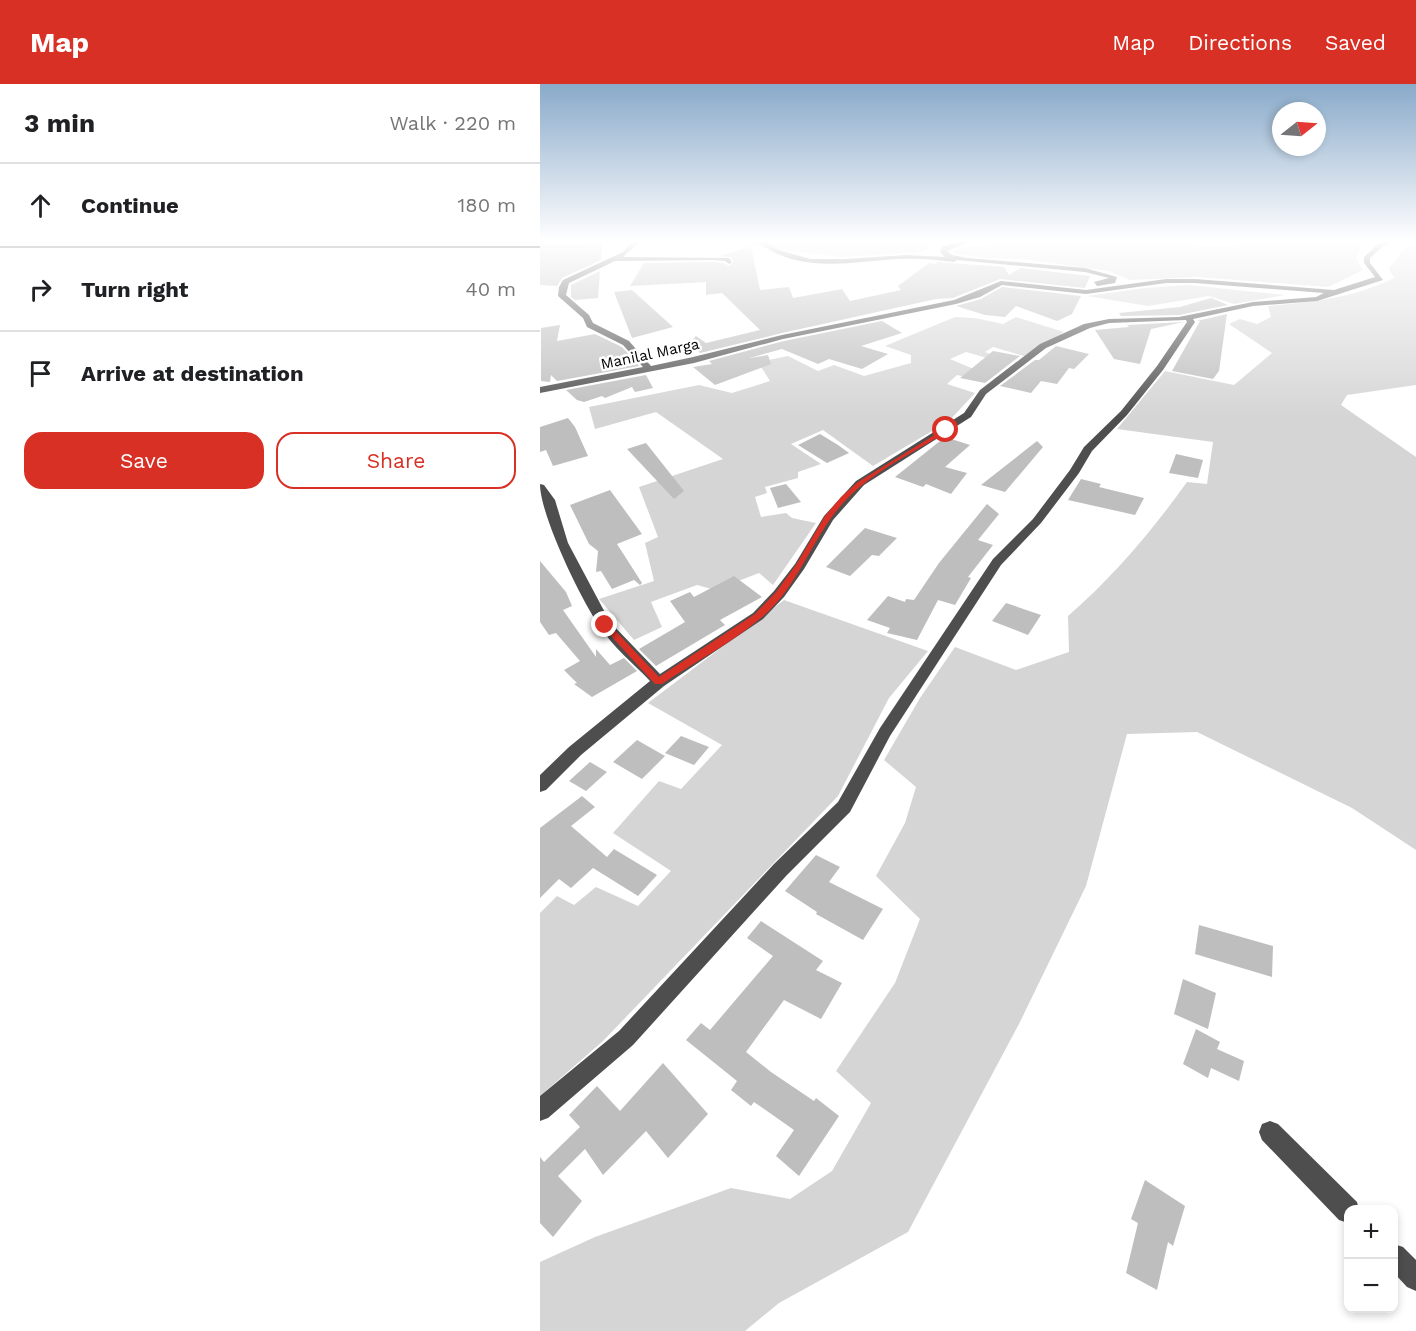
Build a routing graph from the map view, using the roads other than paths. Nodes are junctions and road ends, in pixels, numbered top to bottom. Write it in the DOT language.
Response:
graph roads {
  1 [pos="567,300"];
  2 [pos="961,300"];
  3 [pos="1301,300"];
  4 [pos="1188,316"];
  5 [pos="648,368"];
  6 [pos="540,390"];
  7 [pos="540,487"];
  8 [pos="659,682"];
  9 [pos="540,785"];
  10 [pos="540,1110"];
  11 [pos="1270,1132"];
  12 [pos="1344,1207"];
  13 [pos="1397,1259"];
  14 [pos="1416,1278"];
  1 -- 5 [label="street"];
  2 -- 5 [label="street, Manilal Marga"];
  3 -- 4 [label="street"];
  4 -- 8 [label="street"];
  4 -- 10 [label="street"];
  5 -- 6 [label="street, Manilal Marga"];
  7 -- 8 [label="street"];
  8 -- 9 [label="street"];
  11 -- 12 [label="street"];
  13 -- 14 [label="street"];
}
